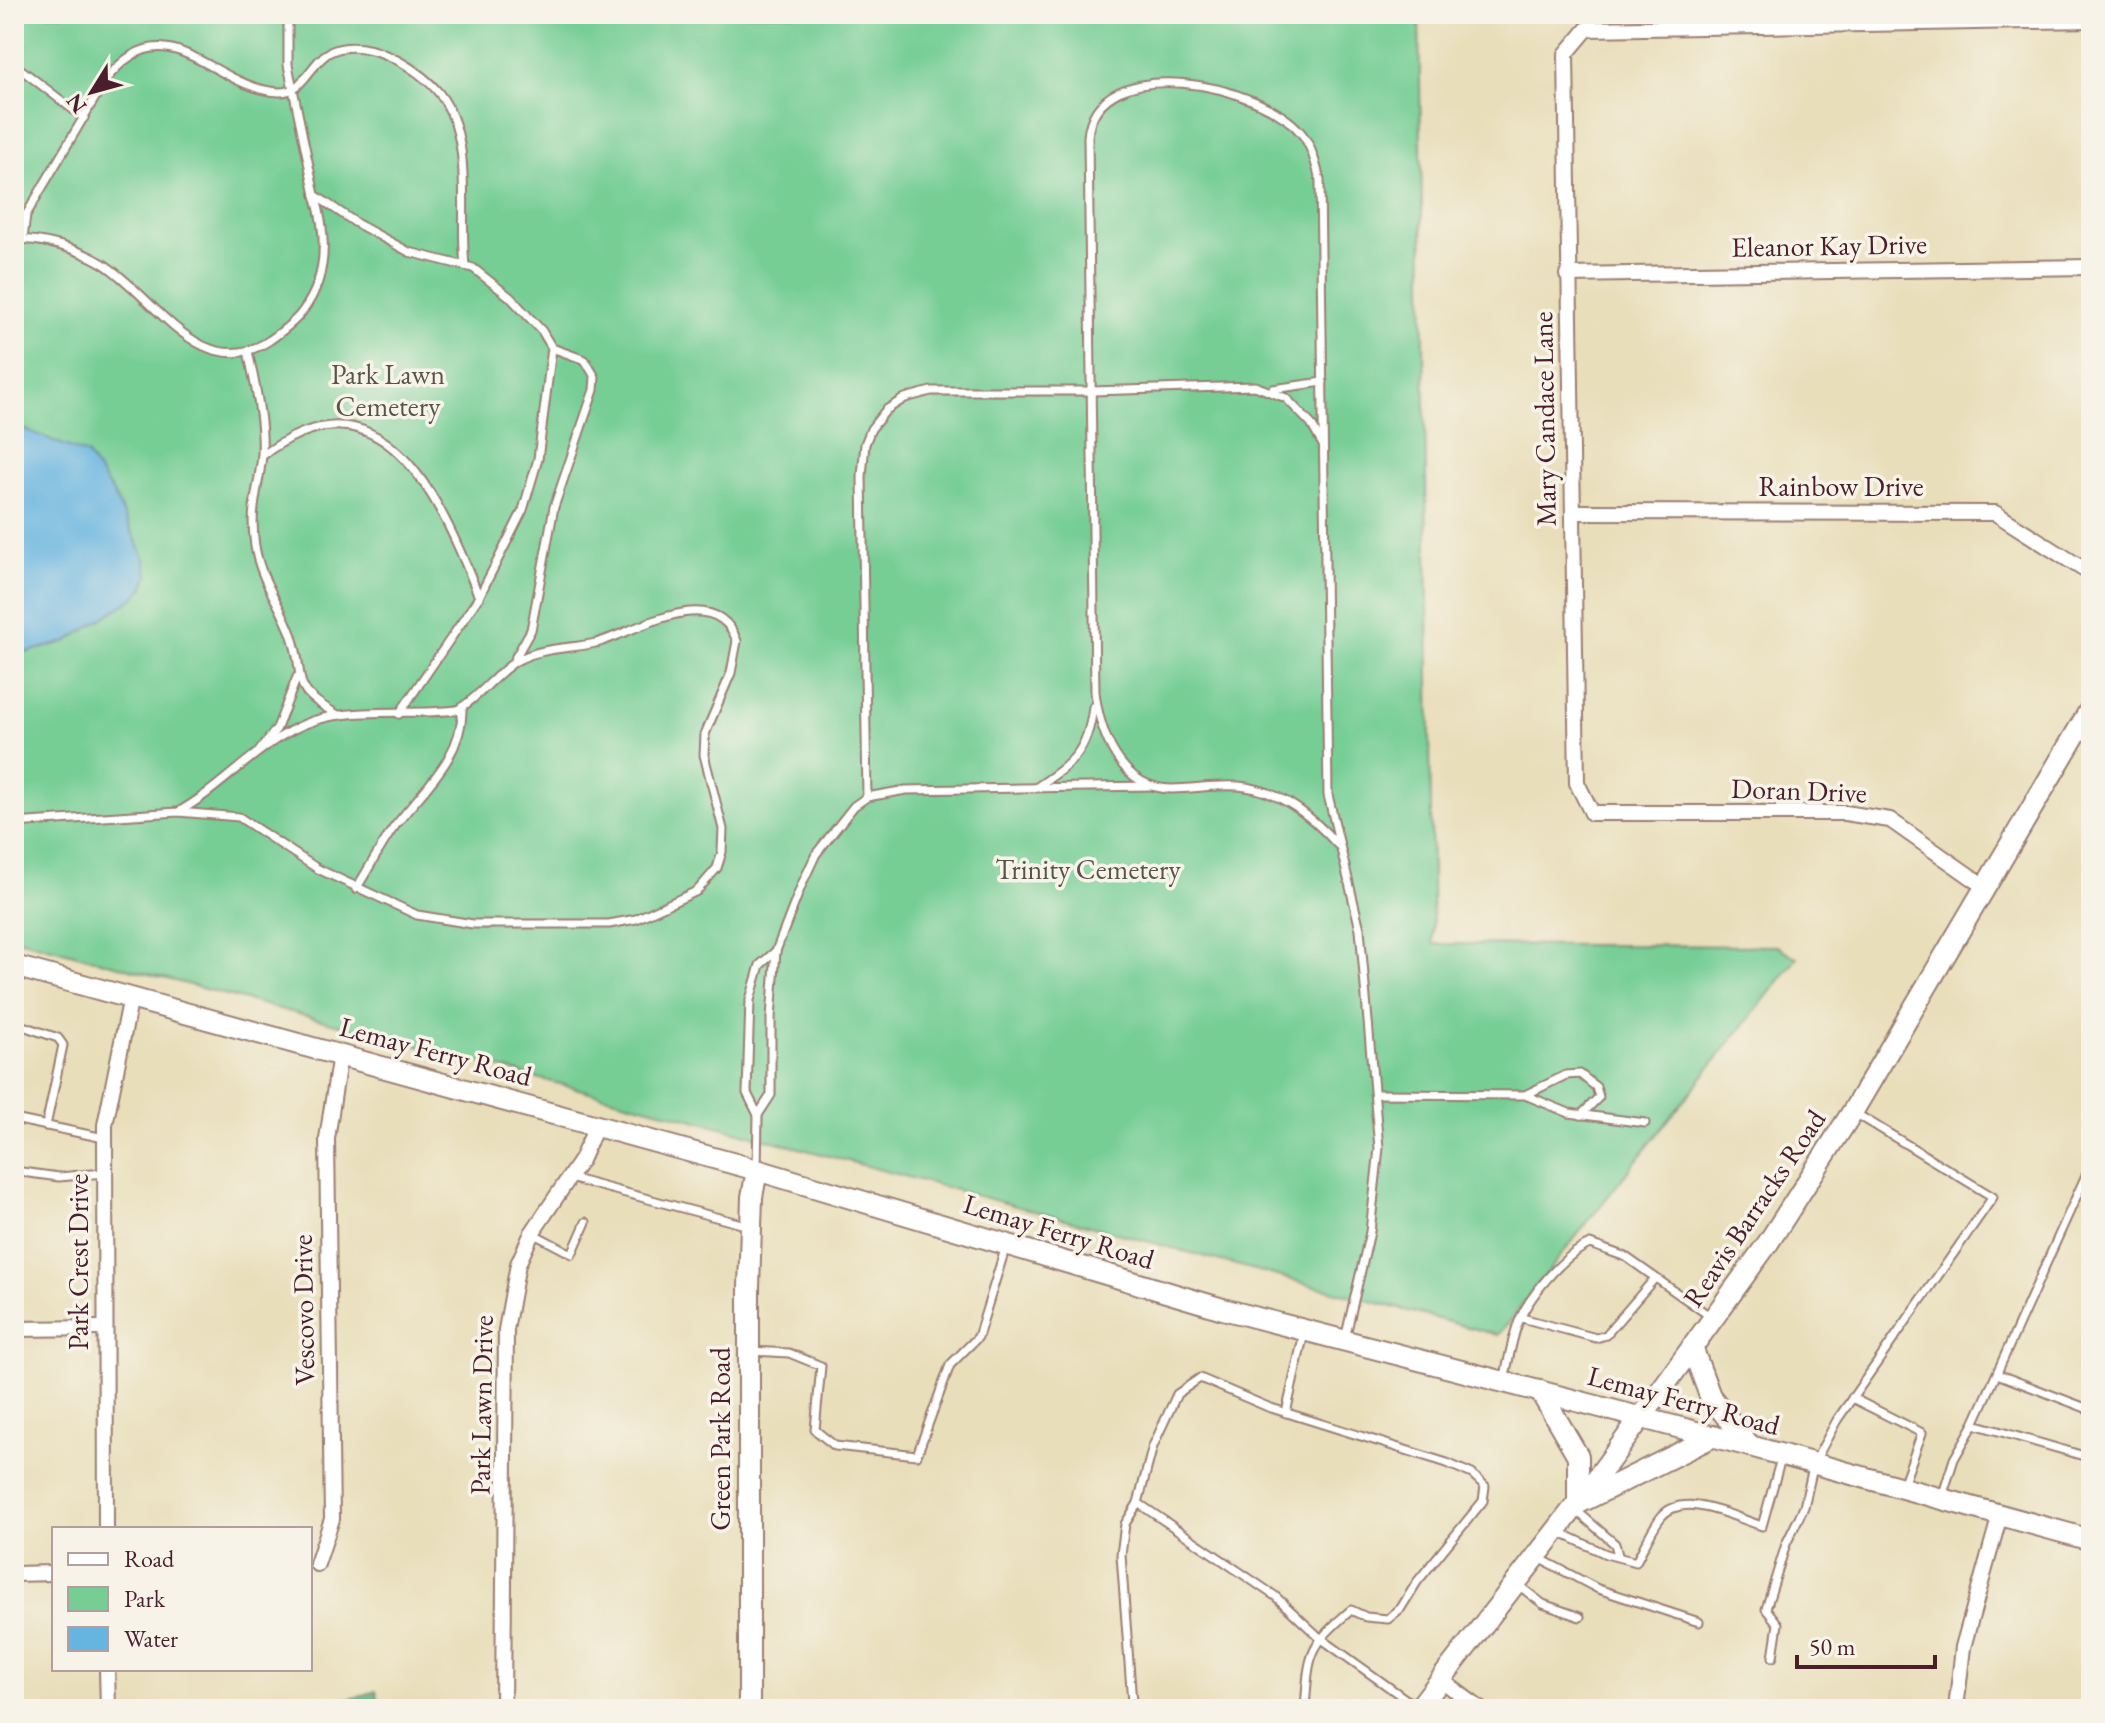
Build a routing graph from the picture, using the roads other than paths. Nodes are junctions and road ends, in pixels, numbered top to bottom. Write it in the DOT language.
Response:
graph roads {
  1 [pos="288,14"];
  2 [pos="2091,20"];
  3 [pos="14,64"];
  4 [pos="295,89"];
  5 [pos="84,118"];
  6 [pos="315,195"];
  7 [pos="14,239"];
  8 [pos="23,239"];
  9 [pos="465,266"];
  10 [pos="2091,267"];
  11 [pos="1567,275"];
  12 [pos="552,348"];
  13 [pos="248,351"];
  14 [pos="1323,382"];
  15 [pos="1271,389"];
  16 [pos="1092,391"];
  17 [pos="1324,447"];
  18 [pos="262,456"];
  19 [pos="1573,512"];
  20 [pos="2091,574"];
  21 [pos="479,597"];
  22 [pos="510,666"];
  23 [pos="297,677"];
  24 [pos="1095,692"];
  25 [pos="462,707"];
  26 [pos="2091,708"];
  27 [pos="399,714"];
  28 [pos="340,716"];
  29 [pos="256,754"];
  30 [pos="1155,786"];
  31 [pos="1035,788"];
  32 [pos="867,797"];
  33 [pos="178,812"];
  34 [pos="1592,813"];
  35 [pos="14,823"];
  36 [pos="1338,845"];
  37 [pos="1984,886"];
  38 [pos="356,889"];
  39 [pos="776,951"];
  40 [pos="14,966"];
  41 [pos="131,997"];
  42 [pos="16,1023"];
  43 [pos="14,1044"];
  44 [pos="340,1054"];
  45 [pos="1376,1094"];
  46 [pos="1525,1095"];
  47 [pos="1853,1111"];
  48 [pos="758,1115"];
  49 [pos="1581,1115"];
  50 [pos="14,1119"];
  51 [pos="1645,1123"];
  52 [pos="597,1125"];
  53 [pos="46,1126"];
  54 [pos="104,1138"];
  55 [pos="2091,1164"];
  56 [pos="757,1170"];
  57 [pos="14,1171"];
  58 [pos="104,1173"];
  59 [pos="570,1178"];
  60 [pos="586,1222"];
  61 [pos="751,1227"];
  62 [pos="532,1233"];
  63 [pos="1007,1244"];
  64 [pos="1655,1278"];
  65 [pos="1522,1318"];
  66 [pos="1712,1319"];
  67 [pos="103,1328"];
  68 [pos="14,1329"];
  69 [pos="1304,1332"];
  70 [pos="1344,1341"];
  71 [pos="1692,1347"];
  72 [pos="749,1351"];
  73 [pos="1997,1374"];
  74 [pos="1503,1382"];
  75 [pos="1540,1391"];
  76 [pos="1852,1398"];
  77 [pos="2091,1410"];
  78 [pos="1286,1413"];
  79 [pos="1641,1417"];
  80 [pos="1974,1424"];
  81 [pos="1714,1436"];
  82 [pos="1750,1446"];
  83 [pos="1783,1454"];
  84 [pos="2091,1458"];
  85 [pos="1814,1463"];
  86 [pos="1902,1488"];
  87 [pos="1942,1499"];
  88 [pos="1138,1503"];
  89 [pos="1576,1506"];
  90 [pos="2000,1515"];
  91 [pos="106,1527"];
  92 [pos="1557,1531"];
  93 [pos="2091,1540"];
  94 [pos="1618,1555"];
  95 [pos="1537,1557"];
  96 [pos="317,1564"];
  97 [pos="52,1573"];
  98 [pos="14,1574"];
  99 [pos="1515,1582"];
  100 [pos="1580,1617"];
  101 [pos="1699,1622"];
  102 [pos="1319,1637"];
  103 [pos="1773,1657"];
  104 [pos="107,1671"];
  105 [pos="1440,1679"];
  106 [pos="108,1709"];
  107 [pos="503,1709"];
  108 [pos="749,1709"];
  109 [pos="1128,1709"];
  110 [pos="1305,1709"];
  111 [pos="1419,1709"];
  112 [pos="1480,1709"];
  113 [pos="1956,1709"];
  1 -- 4 [label="lane"];
  2 -- 11 [label="street, Mary Candace Lane"];
  3 -- 5 [label="lane"];
  4 -- 5 [label="lane"];
  4 -- 6 [label="lane"];
  4 -- 9 [label="lane"];
  5 -- 8 [label="lane"];
  6 -- 9 [label="lane"];
  6 -- 13 [label="lane"];
  7 -- 8 [label="lane"];
  8 -- 13 [label="lane"];
  9 -- 12 [label="lane"];
  10 -- 11 [label="street, Eleanor Kay Drive"];
  11 -- 19 [label="street, Mary Candace Lane"];
  12 -- 21 [label="lane"];
  12 -- 22 [label="lane"];
  13 -- 18 [label="lane"];
  14 -- 15 [label="lane"];
  14 -- 16 [label="lane"];
  14 -- 17 [label="lane"];
  15 -- 16 [label="lane"];
  15 -- 17 [label="lane"];
  16 -- 24 [label="lane"];
  16 -- 32 [label="lane"];
  17 -- 36 [label="lane"];
  18 -- 21 [label="lane"];
  18 -- 23 [label="lane"];
  19 -- 20 [label="street, Rainbow Drive"];
  19 -- 34 [label="street, Mary Candace Lane"];
  21 -- 27 [label="lane"];
  22 -- 25 [label="lane"];
  22 -- 38 [label="lane"];
  23 -- 28 [label="lane"];
  23 -- 29 [label="lane"];
  24 -- 30 [label="lane"];
  24 -- 31 [label="lane"];
  25 -- 27 [label="lane"];
  25 -- 38 [label="lane"];
  26 -- 37 [label="main road, Reavis Barracks Road"];
  27 -- 28 [label="lane"];
  28 -- 29 [label="lane"];
  29 -- 33 [label="lane"];
  30 -- 31 [label="lane"];
  30 -- 36 [label="lane"];
  31 -- 32 [label="lane"];
  32 -- 39 [label="lane"];
  33 -- 35 [label="lane"];
  33 -- 38 [label="lane"];
  34 -- 37 [label="street, Doran Drive"];
  36 -- 45 [label="lane"];
  37 -- 47 [label="main road, Reavis Barracks Road"];
  39 -- 48 [label="lane"];
  39 -- 48 [label="lane"];
  40 -- 41 [label="main road, Lemay Ferry Road"];
  41 -- 44 [label="main road, Lemay Ferry Road"];
  41 -- 54 [label="street, Park Crest Drive"];
  42 -- 43 [label="lane"];
  42 -- 53 [label="lane"];
  44 -- 52 [label="main road, Lemay Ferry Road"];
  44 -- 96 [label="street, Vescovo Drive"];
  45 -- 46 [label="lane"];
  45 -- 70 [label="lane"];
  46 -- 49 [label="lane"];
  46 -- 49 [label="lane"];
  47 -- 66 [label="main road, Reavis Barracks Road"];
  47 -- 76 [label="lane"];
  48 -- 56 [label="lane"];
  49 -- 51 [label="lane"];
  50 -- 53 [label="lane"];
  52 -- 56 [label="main road, Lemay Ferry Road"];
  52 -- 59 [label="street, Park Lawn Drive"];
  53 -- 54 [label="lane"];
  54 -- 58 [label="street, Park Crest Drive"];
  55 -- 73 [label="lane"];
  56 -- 61 [label="main road, Green Park Road"];
  56 -- 63 [label="main road, Lemay Ferry Road"];
  57 -- 58 [label="lane"];
  58 -- 67 [label="street, Park Crest Drive"];
  59 -- 61 [label="lane"];
  59 -- 62 [label="street, Park Lawn Drive"];
  60 -- 62 [label="lane"];
  61 -- 72 [label="main road, Green Park Road"];
  62 -- 107 [label="street, Park Lawn Drive"];
  63 -- 69 [label="main road, Lemay Ferry Road"];
  63 -- 72 [label="lane"];
  64 -- 65 [label="lane"];
  64 -- 65 [label="lane"];
  64 -- 66 [label="lane"];
  65 -- 74 [label="lane"];
  66 -- 71 [label="main road, Reavis Barracks Road"];
  67 -- 68 [label="street"];
  67 -- 91 [label="street, Park Crest Drive"];
  69 -- 70 [label="main road, Lemay Ferry Road"];
  69 -- 78 [label="lane"];
  70 -- 74 [label="main road, Lemay Ferry Road"];
  71 -- 79 [label="main road, Reavis Barracks Road"];
  71 -- 82 [label="main road"];
  72 -- 108 [label="main road, Green Park Road"];
  73 -- 77 [label="lane"];
  73 -- 80 [label="lane"];
  74 -- 75 [label="main road, Lemay Ferry Road"];
  75 -- 79 [label="main road, Lemay Ferry Road"];
  75 -- 89 [label="main road"];
  76 -- 85 [label="lane"];
  76 -- 86 [label="lane"];
  78 -- 88 [label="lane"];
  78 -- 102 [label="lane"];
  79 -- 81 [label="main road, Lemay Ferry Road"];
  79 -- 89 [label="main road, Reavis Barracks Road"];
  80 -- 84 [label="lane"];
  80 -- 87 [label="lane"];
  81 -- 82 [label="main road, Lemay Ferry Road"];
  81 -- 89 [label="main road"];
  82 -- 83 [label="main road, Lemay Ferry Road"];
  83 -- 85 [label="main road, Lemay Ferry Road"];
  83 -- 94 [label="lane"];
  85 -- 86 [label="main road, Lemay Ferry Road"];
  85 -- 103 [label="lane"];
  86 -- 87 [label="main road, Lemay Ferry Road"];
  87 -- 90 [label="main road, Lemay Ferry Road"];
  88 -- 102 [label="lane"];
  88 -- 109 [label="lane"];
  89 -- 92 [label="main road, Reavis Barracks Road"];
  89 -- 94 [label="lane"];
  90 -- 93 [label="main road, Lemay Ferry Road"];
  90 -- 113 [label="street"];
  92 -- 94 [label="lane"];
  92 -- 95 [label="main road, Reavis Barracks Road"];
  95 -- 99 [label="main road, Reavis Barracks Road"];
  95 -- 101 [label="lane"];
  97 -- 98 [label="street"];
  99 -- 100 [label="lane"];
  99 -- 105 [label="main road, Reavis Barracks Road"];
  102 -- 110 [label="lane"];
  102 -- 111 [label="lane"];
  104 -- 106 [label="street"];
  105 -- 111 [label="main road, Reavis Barracks Road"];
  105 -- 112 [label="street"];
}
